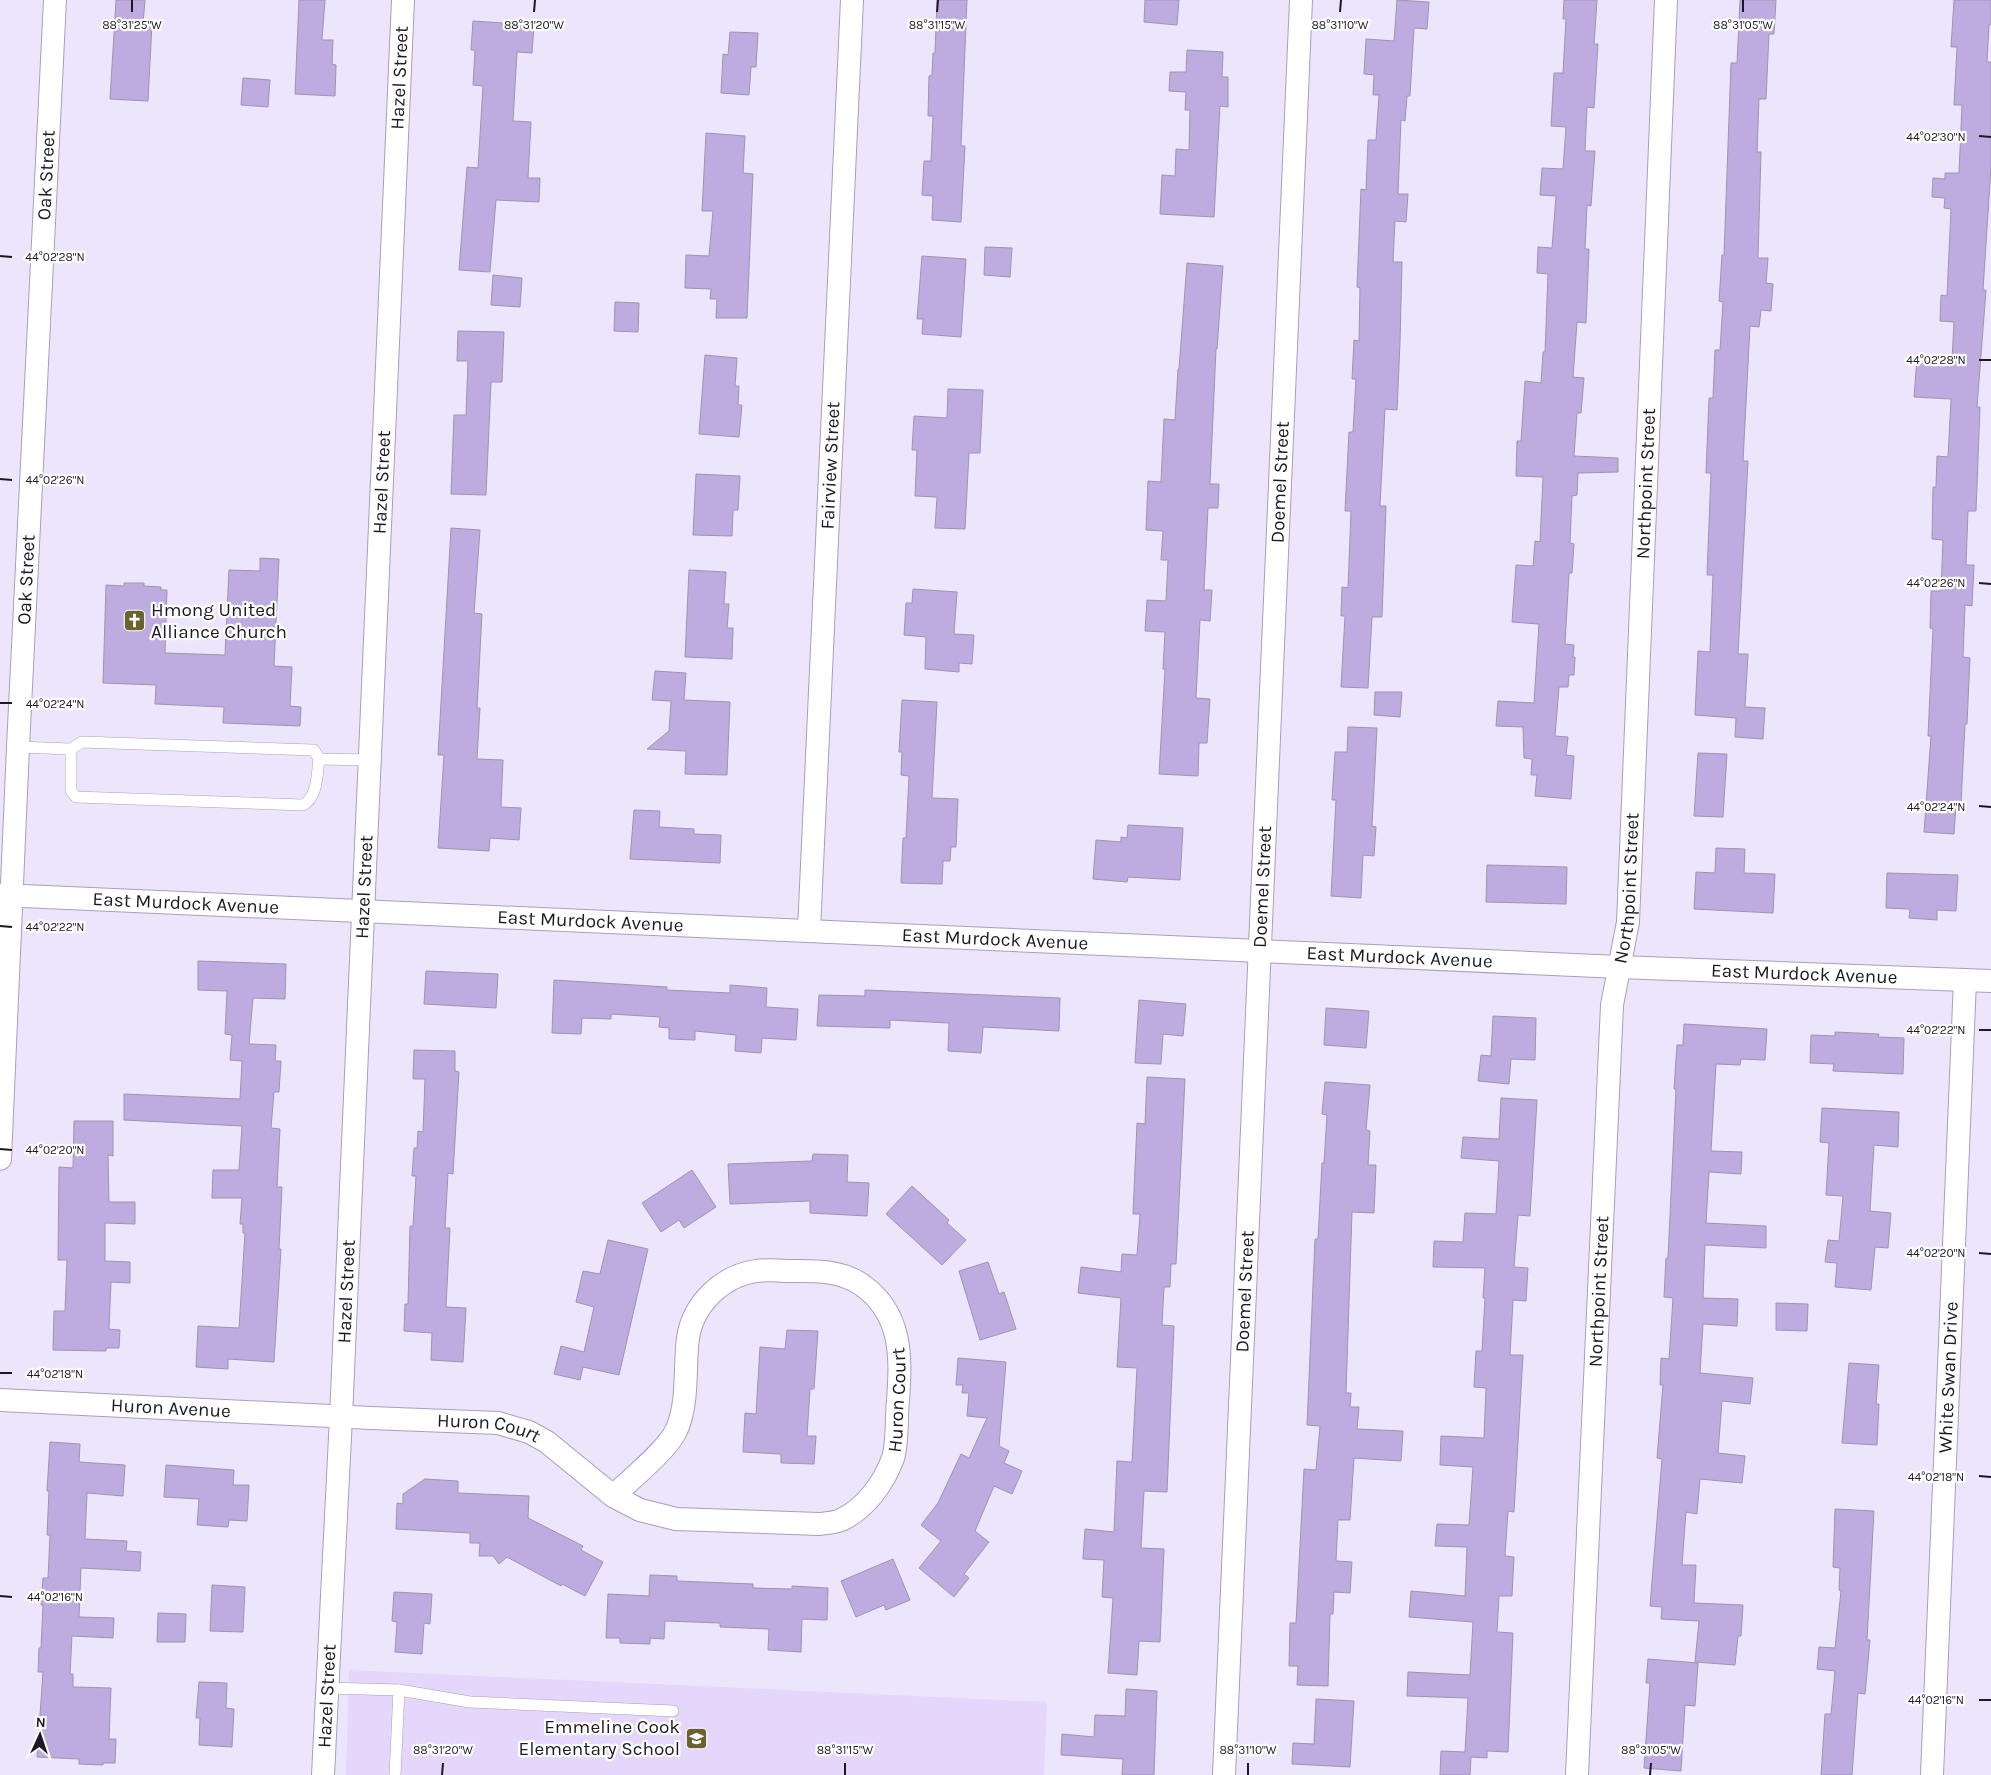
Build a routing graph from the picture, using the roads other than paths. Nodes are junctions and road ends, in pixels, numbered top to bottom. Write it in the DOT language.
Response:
graph roads {
  1 [pos="56,0"];
  2 [pos="403,0"];
  3 [pos="852,0"];
  4 [pos="1301,0"];
  5 [pos="1666,0"];
  6 [pos="18,747"];
  7 [pos="71,749"];
  8 [pos="319,759"];
  9 [pos="371,760"];
  10 [pos="6,895"];
  11 [pos="364,912"];
  12 [pos="809,930"];
  13 [pos="1260,950"];
  14 [pos="1619,967"];
  15 [pos="1965,980"];
  16 [pos="1991,981"];
  17 [pos="0,1159"];
  18 [pos="0,1400"];
  19 [pos="342,1417"];
  20 [pos="613,1496"];
  21 [pos="326,1688"];
  22 [pos="399,1690"];
  23 [pos="673,1711"];
  24 [pos="323,1775"];
  25 [pos="395,1775"];
  26 [pos="1224,1775"];
  27 [pos="1577,1775"];
  28 [pos="1932,1775"];
  1 -- 6 [label="street, Oak Street"];
  2 -- 9 [label="street, Hazel Street"];
  3 -- 12 [label="street, Fairview Street"];
  4 -- 13 [label="street, Doemel Street"];
  5 -- 14 [label="street, Northpoint Street"];
  6 -- 7 [label="lane"];
  6 -- 10 [label="street, Oak Street"];
  7 -- 8 [label="lane"];
  7 -- 8 [label="lane"];
  8 -- 9 [label="lane"];
  9 -- 11 [label="street, Hazel Street"];
  10 -- 11 [label="street, East Murdock Avenue"];
  10 -- 17 [label="street, Oak Street"];
  11 -- 12 [label="street, East Murdock Avenue"];
  11 -- 19 [label="street, Hazel Street"];
  12 -- 13 [label="street, East Murdock Avenue"];
  13 -- 14 [label="street, East Murdock Avenue"];
  13 -- 26 [label="street, Doemel Street"];
  14 -- 15 [label="street, East Murdock Avenue"];
  14 -- 27 [label="street, Northpoint Street"];
  15 -- 16 [label="street, East Murdock Avenue"];
  15 -- 28 [label="street, White Swan Drive"];
  18 -- 19 [label="street, Huron Avenue"];
  19 -- 20 [label="street, Huron Court"];
  19 -- 21 [label="street, Hazel Street"];
  20 -- 20 [label="street, Huron Court"];
  21 -- 22 [label="lane"];
  21 -- 24 [label="street, Hazel Street"];
  22 -- 23 [label="lane"];
  22 -- 25 [label="lane"];
}
